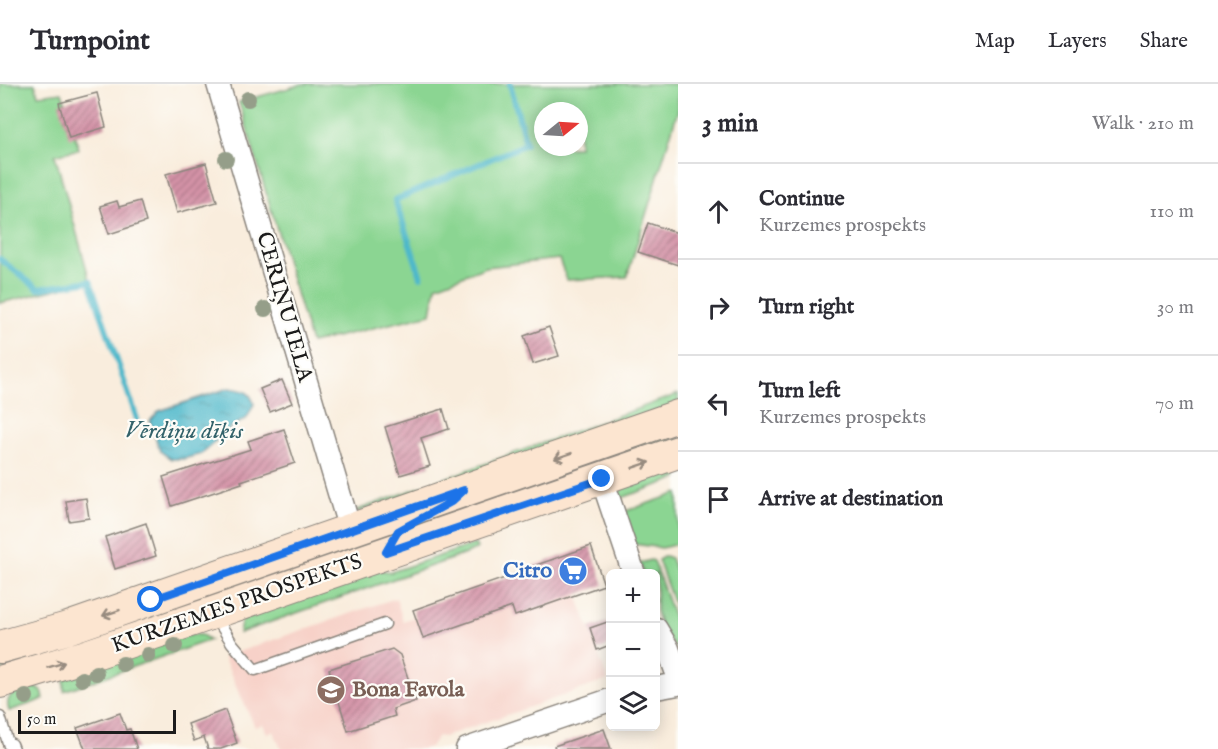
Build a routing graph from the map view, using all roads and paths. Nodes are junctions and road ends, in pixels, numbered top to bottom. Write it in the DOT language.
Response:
graph roads {
  1 [pos="219,84"];
  2 [pos="678,416"];
  3 [pos="678,452"];
  4 [pos="602,479"];
  5 [pos="464,490"];
  6 [pos="350,530"];
  7 [pos="386,552"];
  8 [pos="633,569"];
  9 [pos="213,613"];
  10 [pos="385,624"];
  11 [pos="660,636"];
  12 [pos="0,647"];
  13 [pos="678,676"];
  14 [pos="0,682"];
  15 [pos="678,684"];
  16 [pos="660,687"];
  17 [pos="606,701"];
  18 [pos="0,717"];
  19 [pos="8,748"];
  20 [pos="467,749"];
  1 -- 6 [label="street, CERIŅU IELA"];
  2 -- 5 [label="main road, KURZEMES PROSPEKTS, one-way"];
  4 -- 3 [label="main road, KURZEMES PROSPEKTS, one-way"];
  4 -- 7 [label="main road, KURZEMES PROSPEKTS"];
  4 -- 8 [label="street"];
  5 -- 6 [label="main road, KURZEMES PROSPEKTS"];
  5 -- 7 [label="main road"];
  6 -- 12 [label="main road, KURZEMES PROSPEKTS, one-way"];
  7 -- 9 [label="main road, KURZEMES PROSPEKTS"];
  9 -- 10 [label="lane"];
  14 -- 9 [label="main road, KURZEMES PROSPEKTS, one-way"];
  11 -- 13 [label="street"];
  15 -- 16 [label="street"];
  17 -- 20 [label="street"];
  18 -- 19 [label="lane"];
}
